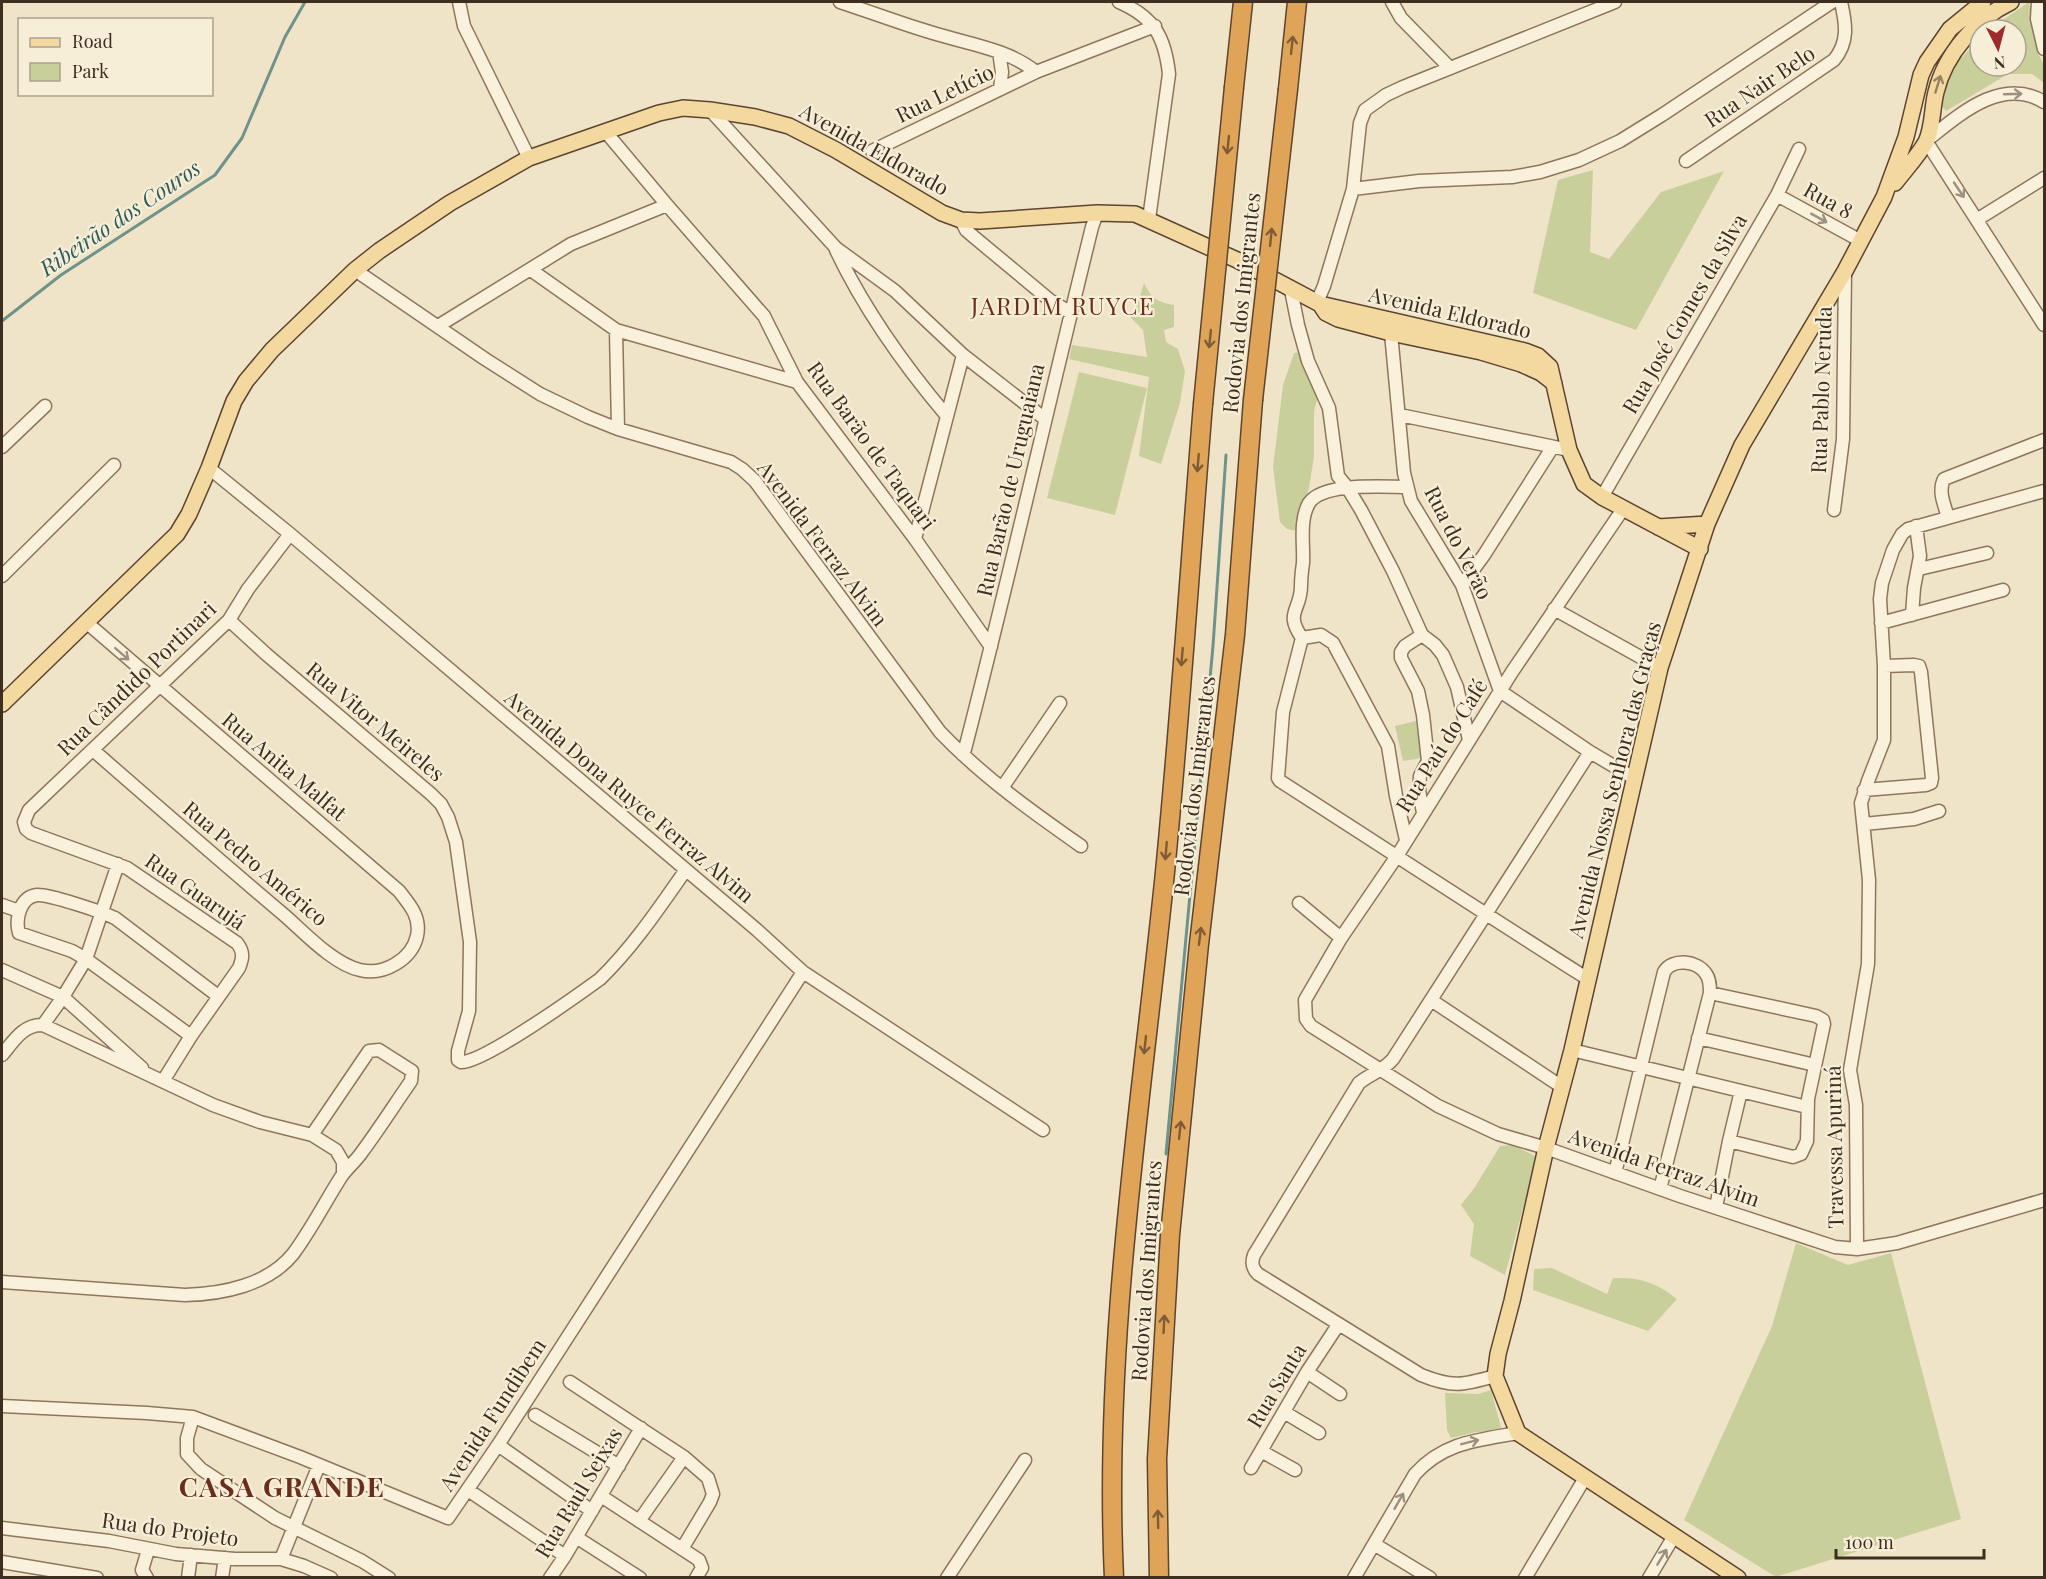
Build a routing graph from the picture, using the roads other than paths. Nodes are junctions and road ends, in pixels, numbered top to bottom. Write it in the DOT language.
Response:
graph roads {
  1 [pos="459,2"];
  2 [pos="840,2"];
  3 [pos="1119,2"];
  4 [pos="1243,2"];
  5 [pos="1297,2"];
  6 [pos="1392,2"];
  7 [pos="1615,2"];
  8 [pos="1832,2"];
  9 [pos="1841,2"];
  10 [pos="1983,2"];
  11 [pos="2011,2"];
  12 [pos="2038,2"];
  13 [pos="1155,26"];
  14 [pos="2044,49"];
  15 [pos="999,52"];
  16 [pos="1449,67"];
  17 [pos="1036,72"];
  18 [pos="1919,83"];
  19 [pos="1000,90"];
  20 [pos="2044,102"];
  21 [pos="710,110"];
  22 [pos="605,132"];
  23 [pos="1926,141"];
  24 [pos="1799,149"];
  25 [pos="872,151"];
  26 [pos="529,158"];
  27 [pos="1686,160"];
  28 [pos="2044,178"];
  29 [pos="1353,189"];
  30 [pos="1777,195"];
  31 [pos="1884,197"];
  32 [pos="667,205"];
  33 [pos="1097,213"];
  34 [pos="1149,219"];
  35 [pos="1978,219"];
  36 [pos="961,220"];
  37 [pos="1861,241"];
  38 [pos="836,248"];
  39 [pos="355,270"];
  40 [pos="531,270"];
  41 [pos="1845,271"];
  42 [pos="1291,290"];
  43 [pos="1319,303"];
  44 [pos="1071,313"];
  45 [pos="2044,325"];
  46 [pos="438,326"];
  47 [pos="1392,327"];
  48 [pos="616,330"];
  49 [pos="963,355"];
  50 [pos="796,382"];
  51 [pos="45,406"];
  52 [pos="1400,415"];
  53 [pos="946,416"];
  54 [pos="1045,419"];
  55 [pos="618,429"];
  56 [pos="2044,440"];
  57 [pos="2,447"];
  58 [pos="1552,448"];
  59 [pos="1569,450"];
  60 [pos="114,465"];
  61 [pos="209,468"];
  62 [pos="1347,487"];
  63 [pos="1407,487"];
  64 [pos="2044,491"];
  65 [pos="1602,497"];
  66 [pos="1623,509"];
  67 [pos="1834,510"];
  68 [pos="1948,517"];
  69 [pos="1707,524"];
  70 [pos="1916,526"];
  71 [pos="1658,527"];
  72 [pos="290,534"];
  73 [pos="915,539"];
  74 [pos="1700,549"];
  75 [pos="1987,553"];
  76 [pos="1919,569"];
  77 [pos="2,576"];
  78 [pos="1462,585"];
  79 [pos="2003,590"];
  80 [pos="1554,609"];
  81 [pos="1912,615"];
  82 [pos="229,621"];
  83 [pos="86,622"];
  84 [pos="1881,623"];
  85 [pos="1422,635"];
  86 [pos="1302,638"];
  87 [pos="991,647"];
  88 [pos="1884,666"];
  89 [pos="1660,668"];
  90 [pos="159,685"];
  91 [pos="1500,691"];
  92 [pos="1060,703"];
  93 [pos="2,704"];
  94 [pos="1469,740"];
  95 [pos="93,750"];
  96 [pos="1590,752"];
  97 [pos="962,754"];
  98 [pos="1634,778"];
  99 [pos="1002,788"];
  100 [pos="1864,790"];
  101 [pos="1939,811"];
  102 [pos="1423,813"];
  103 [pos="25,816"];
  104 [pos="1864,824"];
  105 [pos="1406,840"];
  106 [pos="1081,846"];
  107 [pos="1397,856"];
  108 [pos="118,864"];
  109 [pos="685,871"];
  110 [pos="1299,903"];
  111 [pos="2,904"];
  112 [pos="19,911"];
  113 [pos="103,912"];
  114 [pos="1485,914"];
  115 [pos="1341,938"];
  116 [pos="404,958"];
  117 [pos="86,959"];
  118 [pos="2,970"];
  119 [pos="802,972"];
  120 [pos="1588,979"];
  121 [pos="1710,993"];
  122 [pos="218,996"];
  123 [pos="63,997"];
  124 [pos="1431,1000"];
  125 [pos="1304,1008"];
  126 [pos="43,1025"];
  127 [pos="190,1036"];
  128 [pos="1698,1038"];
  129 [pos="1572,1050"];
  130 [pos="2,1055"];
  131 [pos="1815,1065"];
  132 [pos="1641,1068"];
  133 [pos="1381,1070"];
  134 [pos="158,1079"];
  135 [pos="1688,1079"];
  136 [pos="1562,1087"];
  137 [pos="1742,1091"];
  138 [pos="1807,1107"];
  139 [pos="1043,1130"];
  140 [pos="312,1136"];
  141 [pos="1729,1141"];
  142 [pos="1546,1148"];
  143 [pos="1615,1173"];
  144 [pos="343,1174"];
  145 [pos="1660,1189"];
  146 [pos="2044,1200"];
  147 [pos="1716,1207"];
  148 [pos="1857,1249"];
  149 [pos="2,1282"];
  150 [pos="1338,1325"];
  151 [pos="1307,1372"];
  152 [pos="1495,1376"];
  153 [pos="570,1382"];
  154 [pos="1340,1394"];
  155 [pos="2,1406"];
  156 [pos="1284,1412"];
  157 [pos="535,1415"];
  158 [pos="193,1417"];
  159 [pos="641,1428"];
  160 [pos="1319,1433"];
  161 [pos="1518,1433"];
  162 [pos="498,1445"];
  163 [pos="1261,1451"];
  164 [pos="684,1457"];
  165 [pos="1025,1460"];
  166 [pos="319,1465"];
  167 [pos="619,1467"];
  168 [pos="1251,1468"];
  169 [pos="1295,1470"];
  170 [pos="1586,1478"];
  171 [pos="468,1490"];
  172 [pos="601,1496"];
  173 [pos="592,1510"];
  174 [pos="639,1521"];
  175 [pos="292,1527"];
  176 [pos="2,1528"];
  177 [pos="1674,1536"];
  178 [pos="576,1537"];
  179 [pos="1374,1544"];
  180 [pos="682,1549"];
  181 [pos="148,1550"];
  182 [pos="191,1555"];
  183 [pos="565,1557"];
  184 [pos="225,1558"];
  185 [pos="281,1559"];
  186 [pos="2,1562"];
  187 [pos="143,1575"];
  188 [pos="97,1578"];
  189 [pos="188,1578"];
  190 [pos="222,1578"];
  191 [pos="331,1578"];
  192 [pos="389,1578"];
  193 [pos="549,1578"];
  194 [pos="640,1578"];
  195 [pos="696,1578"];
  196 [pos="947,1578"];
  197 [pos="1114,1578"];
  198 [pos="1159,1578"];
  199 [pos="1354,1578"];
  200 [pos="1430,1578"];
  201 [pos="1524,1578"];
  202 [pos="1649,1578"];
  203 [pos="1738,1578"];
  1 -- 26 [label="street"];
  2 -- 15 [label="street"];
  3 -- 13 [label="street"];
  4 -- 197 [label="highway, Rodovia dos Imigrantes, one-way, bridge"];
  198 -- 5 [label="highway, Rodovia dos Imigrantes, one-way, bridge"];
  6 -- 16 [label="street"];
  7 -- 16 [label="street"];
  8 -- 29 [label="street"];
  9 -- 27 [label="street, Rua Nair Belo"];
  10 -- 18 [label="main road, Avenida Nossa Senhora das Graças"];
  23 -- 11 [label="main road, Avenida Nossa Senhora das Graças, one-way"];
  12 -- 14 [label="street"];
  13 -- 17 [label="street, Rua Letício"];
  13 -- 34 [label="street"];
  15 -- 17 [label="street"];
  15 -- 19 [label="street"];
  16 -- 29 [label="street"];
  17 -- 19 [label="street, Rua Letício"];
  18 -- 23 [label="main road"];
  18 -- 31 [label="main road, Avenida Nossa Senhora das Graças"];
  19 -- 25 [label="street, Rua Letício"];
  23 -- 20 [label="street, one-way"];
  21 -- 22 [label="main road, Avenida Eldorado"];
  21 -- 36 [label="main road, Avenida Eldorado"];
  21 -- 38 [label="street"];
  22 -- 26 [label="main road, Avenida Eldorado"];
  22 -- 32 [label="street, Rua Barão de Taquari"];
  23 -- 31 [label="main road, Avenida Nossa Senhora das Graças"];
  23 -- 35 [label="street, one-way"];
  24 -- 30 [label="street, Rua José Gomes da Silva"];
  26 -- 39 [label="main road, Avenida Eldorado"];
  28 -- 35 [label="street"];
  29 -- 43 [label="street"];
  30 -- 37 [label="street, Rua 8, one-way"];
  30 -- 65 [label="street, Rua José Gomes da Silva"];
  31 -- 37 [label="main road, Avenida Nossa Senhora das Graças"];
  32 -- 40 [label="street"];
  32 -- 50 [label="street, Rua Barão de Taquari"];
  33 -- 34 [label="main road, Avenida Eldorado"];
  33 -- 36 [label="main road, Avenida Eldorado"];
  33 -- 44 [label="street, Rua Barão de Uruguaiana"];
  34 -- 42 [label="main road, Avenida Eldorado"];
  35 -- 45 [label="street"];
  36 -- 44 [label="street"];
  37 -- 41 [label="main road, Avenida Nossa Senhora das Graças"];
  38 -- 49 [label="street"];
  38 -- 53 [label="street"];
  39 -- 46 [label="street, Avenida Ferraz Alvim"];
  39 -- 61 [label="main road, Avenida Eldorado"];
  40 -- 46 [label="street"];
  40 -- 48 [label="street"];
  41 -- 67 [label="street, Rua Pablo Neruda"];
  41 -- 69 [label="main road, Avenida Nossa Senhora das Graças"];
  42 -- 43 [label="main road, Avenida Eldorado"];
  42 -- 62 [label="street"];
  43 -- 47 [label="main road, Avenida Eldorado"];
  44 -- 54 [label="street, Rua Barão de Uruguaiana"];
  46 -- 55 [label="street, Avenida Ferraz Alvim"];
  47 -- 52 [label="street, Rua do Verão"];
  47 -- 59 [label="main road, Avenida Eldorado"];
  48 -- 50 [label="street"];
  48 -- 55 [label="street"];
  49 -- 53 [label="street"];
  49 -- 54 [label="street"];
  50 -- 73 [label="street, Rua Barão de Taquari"];
  51 -- 57 [label="street"];
  52 -- 58 [label="street"];
  52 -- 63 [label="street, Rua do Verão"];
  53 -- 73 [label="street"];
  54 -- 87 [label="street, Rua Barão de Uruguaiana"];
  55 -- 97 [label="street, Avenida Ferraz Alvim"];
  56 -- 68 [label="street"];
  58 -- 59 [label="street"];
  58 -- 78 [label="street"];
  59 -- 65 [label="main road, Avenida Eldorado"];
  60 -- 77 [label="street"];
  61 -- 72 [label="street, Avenida Dona Ruyce Ferraz Alvim"];
  61 -- 83 [label="main road, Avenida Eldorado"];
  62 -- 63 [label="street"];
  62 -- 85 [label="street"];
  62 -- 86 [label="street"];
  63 -- 78 [label="street, Rua do Verão"];
  64 -- 68 [label="street"];
  65 -- 66 [label="main road, Avenida Eldorado"];
  66 -- 71 [label="main road, Avenida Eldorado"];
  66 -- 80 [label="street, Rua Paú do Café"];
  68 -- 70 [label="street"];
  69 -- 71 [label="main road"];
  69 -- 74 [label="main road, Avenida Nossa Senhora das Graças"];
  70 -- 76 [label="street"];
  70 -- 84 [label="street"];
  71 -- 74 [label="main road, Avenida Eldorado"];
  72 -- 82 [label="street, Rua Cândido Portinari"];
  72 -- 109 [label="street, Avenida Dona Ruyce Ferraz Alvim"];
  73 -- 87 [label="street, Rua Barão de Taquari"];
  74 -- 89 [label="main road, Avenida Nossa Senhora das Graças"];
  75 -- 76 [label="street"];
  76 -- 81 [label="street"];
  78 -- 91 [label="street, Rua do Verão"];
  79 -- 81 [label="street"];
  80 -- 89 [label="street"];
  80 -- 91 [label="street, Rua Paú do Café"];
  81 -- 84 [label="street"];
  82 -- 90 [label="street, Rua Cândido Portinari"];
  82 -- 109 [label="street, Rua Vitor Meireles"];
  83 -- 90 [label="street, Rua Anita Malfat, one-way"];
  83 -- 93 [label="main road, Avenida Eldorado"];
  84 -- 88 [label="street"];
  85 -- 94 [label="street"];
  85 -- 102 [label="street"];
  86 -- 105 [label="street"];
  86 -- 107 [label="street"];
  87 -- 97 [label="street, Rua Barão de Uruguaiana"];
  88 -- 100 [label="street"];
  88 -- 100 [label="street"];
  89 -- 98 [label="main road, Avenida Nossa Senhora das Graças"];
  90 -- 95 [label="street, Rua Cândido Portinari"];
  90 -- 116 [label="street, Rua Anita Malfat"];
  91 -- 94 [label="street, Rua Paú do Café"];
  91 -- 96 [label="street"];
  92 -- 99 [label="street"];
  94 -- 102 [label="street, Rua Paú do Café"];
  95 -- 103 [label="street, Rua Cândido Portinari"];
  95 -- 116 [label="street, Rua Pedro Américo"];
  96 -- 98 [label="street"];
  96 -- 114 [label="street"];
  97 -- 99 [label="street, Avenida Ferraz Alvim"];
  98 -- 120 [label="main road, Avenida Nossa Senhora das Graças"];
  99 -- 106 [label="street, Avenida Ferraz Alvim"];
  100 -- 104 [label="street, Travessa Apuriná"];
  101 -- 104 [label="street"];
  102 -- 105 [label="street, Rua Paú do Café"];
  103 -- 108 [label="street, Rua Guarujá"];
  104 -- 148 [label="street, Travessa Apuriná"];
  105 -- 107 [label="street, Rua Paú do Café"];
  107 -- 114 [label="street"];
  107 -- 115 [label="street, Rua Paú do Café"];
  108 -- 113 [label="street"];
  108 -- 122 [label="street, Rua Guarujá"];
  109 -- 119 [label="street, Avenida Dona Ruyce Ferraz Alvim"];
  110 -- 115 [label="street"];
  111 -- 112 [label="street"];
  112 -- 113 [label="street"];
  112 -- 117 [label="street"];
  113 -- 117 [label="street"];
  113 -- 122 [label="street"];
  114 -- 120 [label="street"];
  114 -- 124 [label="street"];
  115 -- 125 [label="street, Rua Paú do Café"];
  117 -- 123 [label="street"];
  117 -- 127 [label="street"];
  118 -- 123 [label="street"];
  119 -- 139 [label="street, Avenida Dona Ruyce Ferraz Alvim"];
  119 -- 162 [label="street, Avenida Fundibem"];
  120 -- 129 [label="main road, Avenida Nossa Senhora das Graças"];
  121 -- 128 [label="street"];
  121 -- 131 [label="street"];
  121 -- 132 [label="street"];
  122 -- 127 [label="street, Rua Guarujá"];
  123 -- 126 [label="street"];
  123 -- 134 [label="street"];
  124 -- 133 [label="street"];
  124 -- 136 [label="street"];
  125 -- 133 [label="street, Avenida Ferraz Alvim"];
  126 -- 130 [label="street"];
  126 -- 134 [label="street"];
  127 -- 134 [label="street, Rua Guarujá"];
  128 -- 131 [label="street"];
  128 -- 135 [label="street"];
  129 -- 132 [label="street"];
  129 -- 136 [label="main road, Avenida Nossa Senhora das Graças"];
  131 -- 138 [label="street"];
  132 -- 135 [label="street"];
  132 -- 143 [label="street"];
  133 -- 142 [label="street, Avenida Ferraz Alvim"];
  133 -- 150 [label="street"];
  134 -- 140 [label="street"];
  135 -- 137 [label="street"];
  135 -- 145 [label="street"];
  136 -- 142 [label="main road, Avenida Nossa Senhora das Graças"];
  137 -- 138 [label="street"];
  137 -- 141 [label="street"];
  138 -- 141 [label="street"];
  140 -- 144 [label="street"];
  140 -- 144 [label="street"];
  141 -- 147 [label="street"];
  142 -- 143 [label="street, Avenida Ferraz Alvim"];
  142 -- 152 [label="main road, Avenida Nossa Senhora das Graças"];
  143 -- 145 [label="street, Avenida Ferraz Alvim"];
  144 -- 149 [label="street"];
  145 -- 147 [label="street, Avenida Ferraz Alvim"];
  146 -- 148 [label="street, Avenida Ferraz Alvim"];
  147 -- 148 [label="street, Avenida Ferraz Alvim"];
  150 -- 151 [label="street, Rua Santa"];
  150 -- 152 [label="street"];
  151 -- 154 [label="street"];
  151 -- 156 [label="street, Rua Santa"];
  152 -- 161 [label="main road"];
  153 -- 159 [label="street"];
  155 -- 158 [label="street, Avenida Fundibem"];
  156 -- 160 [label="street"];
  156 -- 163 [label="street, Rua Santa"];
  157 -- 167 [label="street"];
  158 -- 166 [label="street, Avenida Fundibem"];
  158 -- 175 [label="street"];
  159 -- 164 [label="street"];
  159 -- 167 [label="street, Rua Raul Seixas"];
  161 -- 170 [label="main road"];
  179 -- 161 [label="street, one-way"];
  162 -- 171 [label="street, Avenida Fundibem"];
  162 -- 173 [label="street"];
  163 -- 168 [label="street, Rua Santa"];
  163 -- 169 [label="street"];
  164 -- 174 [label="street"];
  164 -- 180 [label="street"];
  165 -- 196 [label="street"];
  166 -- 171 [label="street, Avenida Fundibem"];
  166 -- 175 [label="street"];
  167 -- 172 [label="street, Rua Raul Seixas"];
  170 -- 177 [label="main road"];
  170 -- 201 [label="street"];
  171 -- 183 [label="street"];
  172 -- 173 [label="street, Rua Raul Seixas"];
  172 -- 174 [label="street"];
  173 -- 178 [label="street, Rua Raul Seixas"];
  174 -- 180 [label="street"];
  175 -- 185 [label="street"];
  175 -- 192 [label="street"];
  176 -- 181 [label="street, Rua do Projeto"];
  202 -- 177 [label="street, one-way"];
  177 -- 203 [label="main road"];
  178 -- 183 [label="street, Rua Raul Seixas"];
  178 -- 194 [label="street"];
  179 -- 199 [label="street"];
  179 -- 200 [label="street"];
  180 -- 195 [label="street"];
  181 -- 182 [label="street, Rua do Projeto"];
  181 -- 187 [label="street"];
  182 -- 184 [label="street, Rua do Projeto"];
  182 -- 189 [label="street"];
  183 -- 193 [label="street, Rua Raul Seixas"];
  184 -- 185 [label="street, Rua do Projeto"];
  184 -- 190 [label="street"];
  185 -- 191 [label="street, Rua do Projeto"];
  186 -- 188 [label="street"];
}
